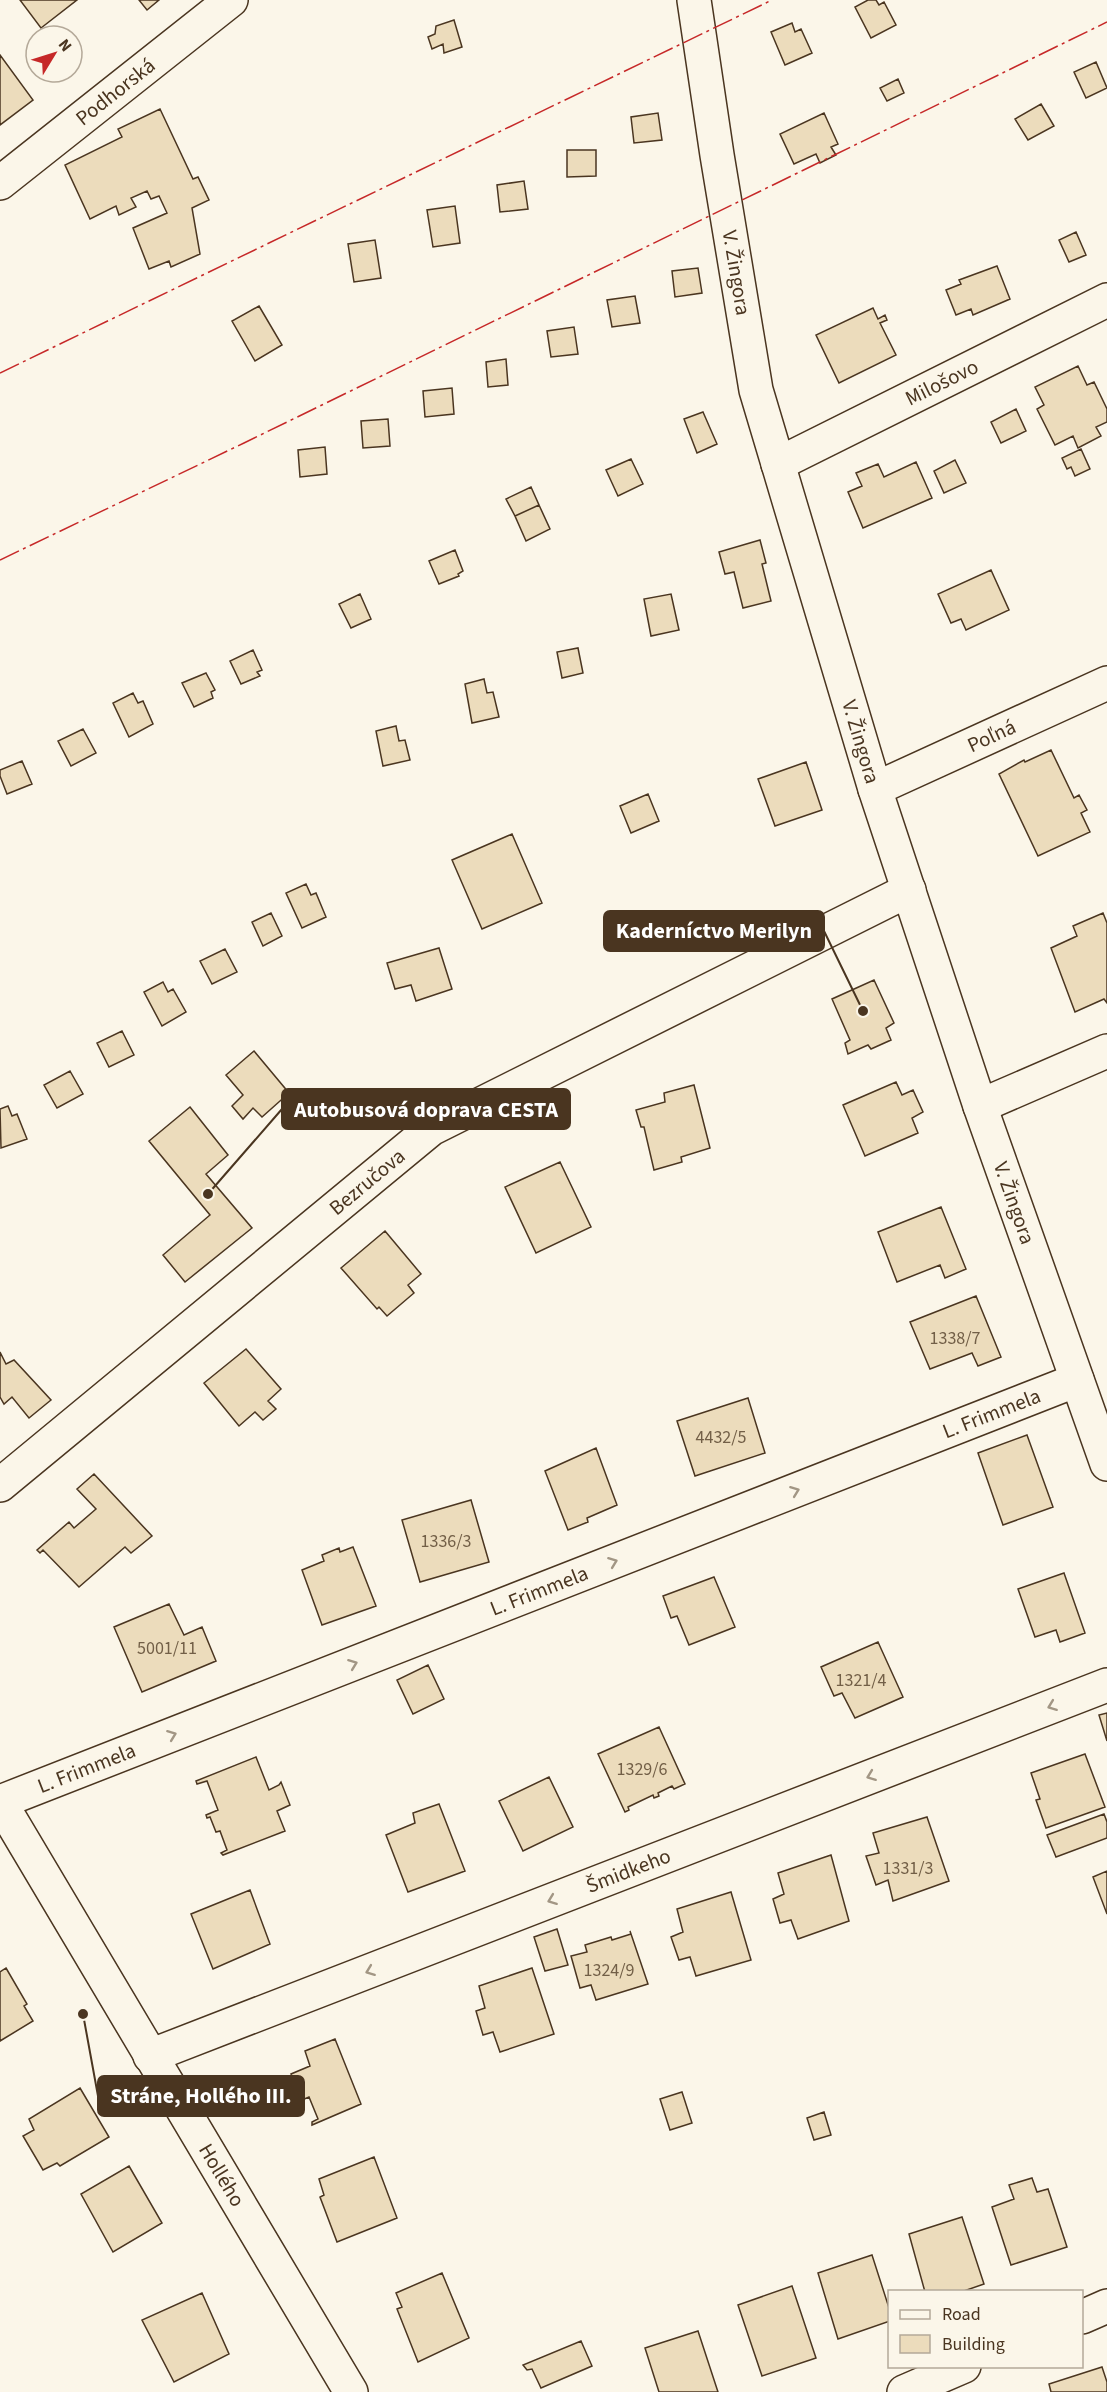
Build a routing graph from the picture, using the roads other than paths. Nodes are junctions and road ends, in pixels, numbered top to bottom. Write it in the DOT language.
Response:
graph roads {
  1 [pos="231,0"];
  2 [pos="694,0"];
  3 [pos="0,183"];
  4 [pos="1107,300"];
  5 [pos="778,464"];
  6 [pos="1107,683"];
  7 [pos="874,789"];
  8 [pos="909,890"];
  9 [pos="1107,1051"];
  10 [pos="980,1106"];
  11 [pos="1077,1380"];
  12 [pos="1107,1464"];
  13 [pos="0,1485"];
  14 [pos="1107,1685"];
  15 [pos="0,1802"];
  16 [pos="150,2056"];
  17 [pos="1107,2306"];
  18 [pos="1083,2317"];
  19 [pos="962,2368"];
  20 [pos="351,2392"];
  21 [pos="904,2392"];
  1 -- 3 [label="street, Podhorská"];
  2 -- 5 [label="street, V. Žingora"];
  4 -- 5 [label="street, Milošovo"];
  5 -- 7 [label="street, V. Žingora"];
  6 -- 7 [label="street, Poľná"];
  7 -- 8 [label="street, V. Žingora"];
  8 -- 10 [label="street, V. Žingora"];
  8 -- 13 [label="street, Bezručova"];
  9 -- 10 [label="street"];
  10 -- 11 [label="street, V. Žingora"];
  11 -- 12 [label="street, V. Žingora"];
  15 -- 11 [label="street, L. Frimmela, one-way"];
  14 -- 16 [label="street, Šmidkeho, one-way"];
  15 -- 16 [label="street, Hollého"];
  16 -- 20 [label="street, Hollého"];
  17 -- 18 [label="street"];
  19 -- 21 [label="street"];
}
